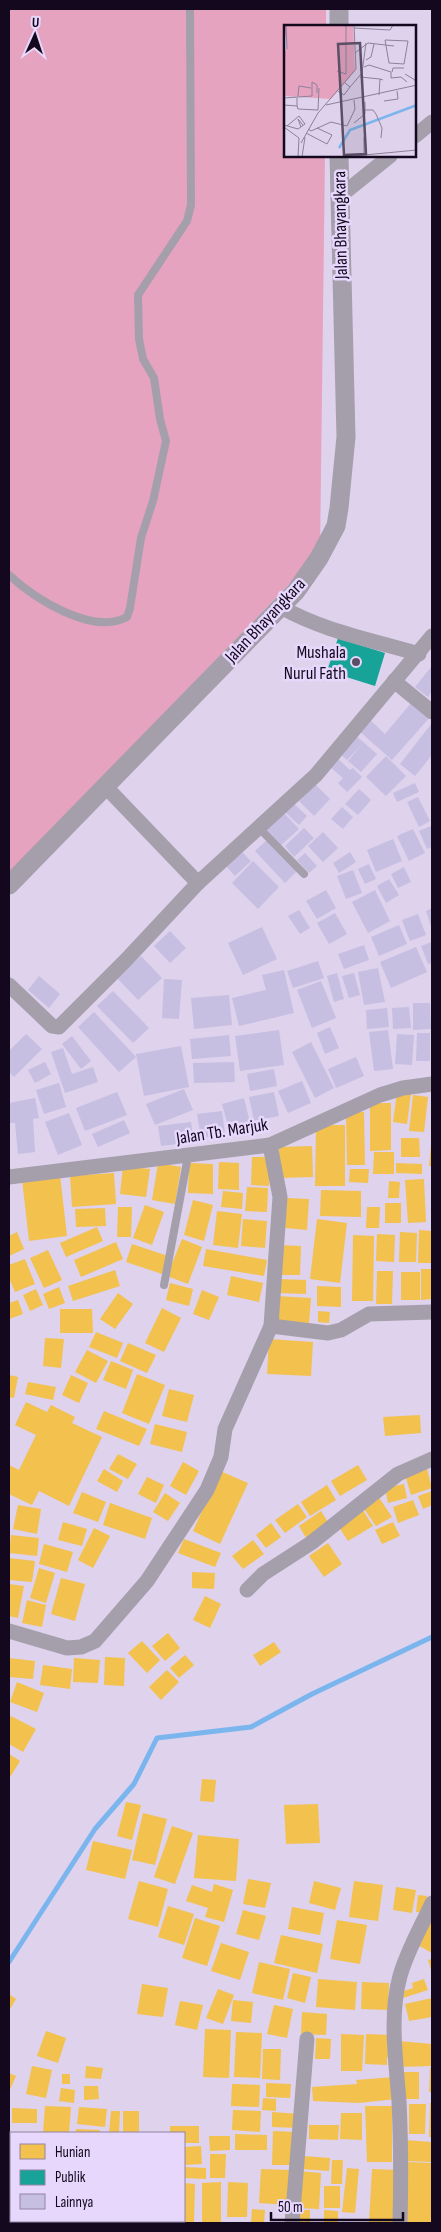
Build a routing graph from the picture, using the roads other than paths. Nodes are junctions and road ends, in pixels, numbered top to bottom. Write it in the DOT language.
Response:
graph roads {
  1 [pos="190,9"];
  2 [pos="339,9"];
  3 [pos="339,25"];
  4 [pos="432,122"];
  5 [pos="416,135"];
  6 [pos="339,158"];
  7 [pos="387,158"];
  8 [pos="339,196"];
  9 [pos="9,575"];
  10 [pos="280,607"];
  11 [pos="432,636"];
  12 [pos="419,654"];
  13 [pos="394,681"];
  14 [pos="432,712"];
  15 [pos="106,786"];
  16 [pos="259,828"];
  17 [pos="304,874"];
  18 [pos="198,883"];
  19 [pos="9,885"];
  20 [pos="9,985"];
  21 [pos="432,1084"];
  22 [pos="270,1145"];
  23 [pos="188,1156"];
  24 [pos="9,1177"];
  25 [pos="164,1285"];
  26 [pos="432,1312"];
  27 [pos="271,1326"];
  28 [pos="432,1459"];
  29 [pos="247,1590"];
  30 [pos="9,1631"];
  31 [pos="432,1903"];
  32 [pos="307,2039"];
  33 [pos="292,2223"];
  34 [pos="400,2223"];
  1 -- 9 [label="lane"];
  2 -- 3 [label="street"];
  4 -- 5 [label="street"];
  6 -- 8 [label="street, Jalan Bhayangkara"];
  7 -- 8 [label="street"];
  8 -- 10 [label="street, Jalan Bhayangkara"];
  10 -- 12 [label="street"];
  10 -- 15 [label="street, Jalan Bhayangkara"];
  11 -- 12 [label="street"];
  12 -- 13 [label="street"];
  13 -- 14 [label="street"];
  13 -- 16 [label="street"];
  15 -- 18 [label="street"];
  15 -- 19 [label="street, Jalan Bhayangkara"];
  16 -- 17 [label="lane"];
  16 -- 18 [label="street"];
  18 -- 20 [label="street"];
  21 -- 22 [label="street, Jalan Tb. Marjuk"];
  22 -- 23 [label="street, Jalan Tb. Marjuk"];
  22 -- 27 [label="street"];
  23 -- 24 [label="street, Jalan Tb. Marjuk"];
  23 -- 25 [label="lane"];
  26 -- 27 [label="street"];
  27 -- 30 [label="street"];
  28 -- 29 [label="street"];
  31 -- 34 [label="street"];
  32 -- 33 [label="street"];
}
